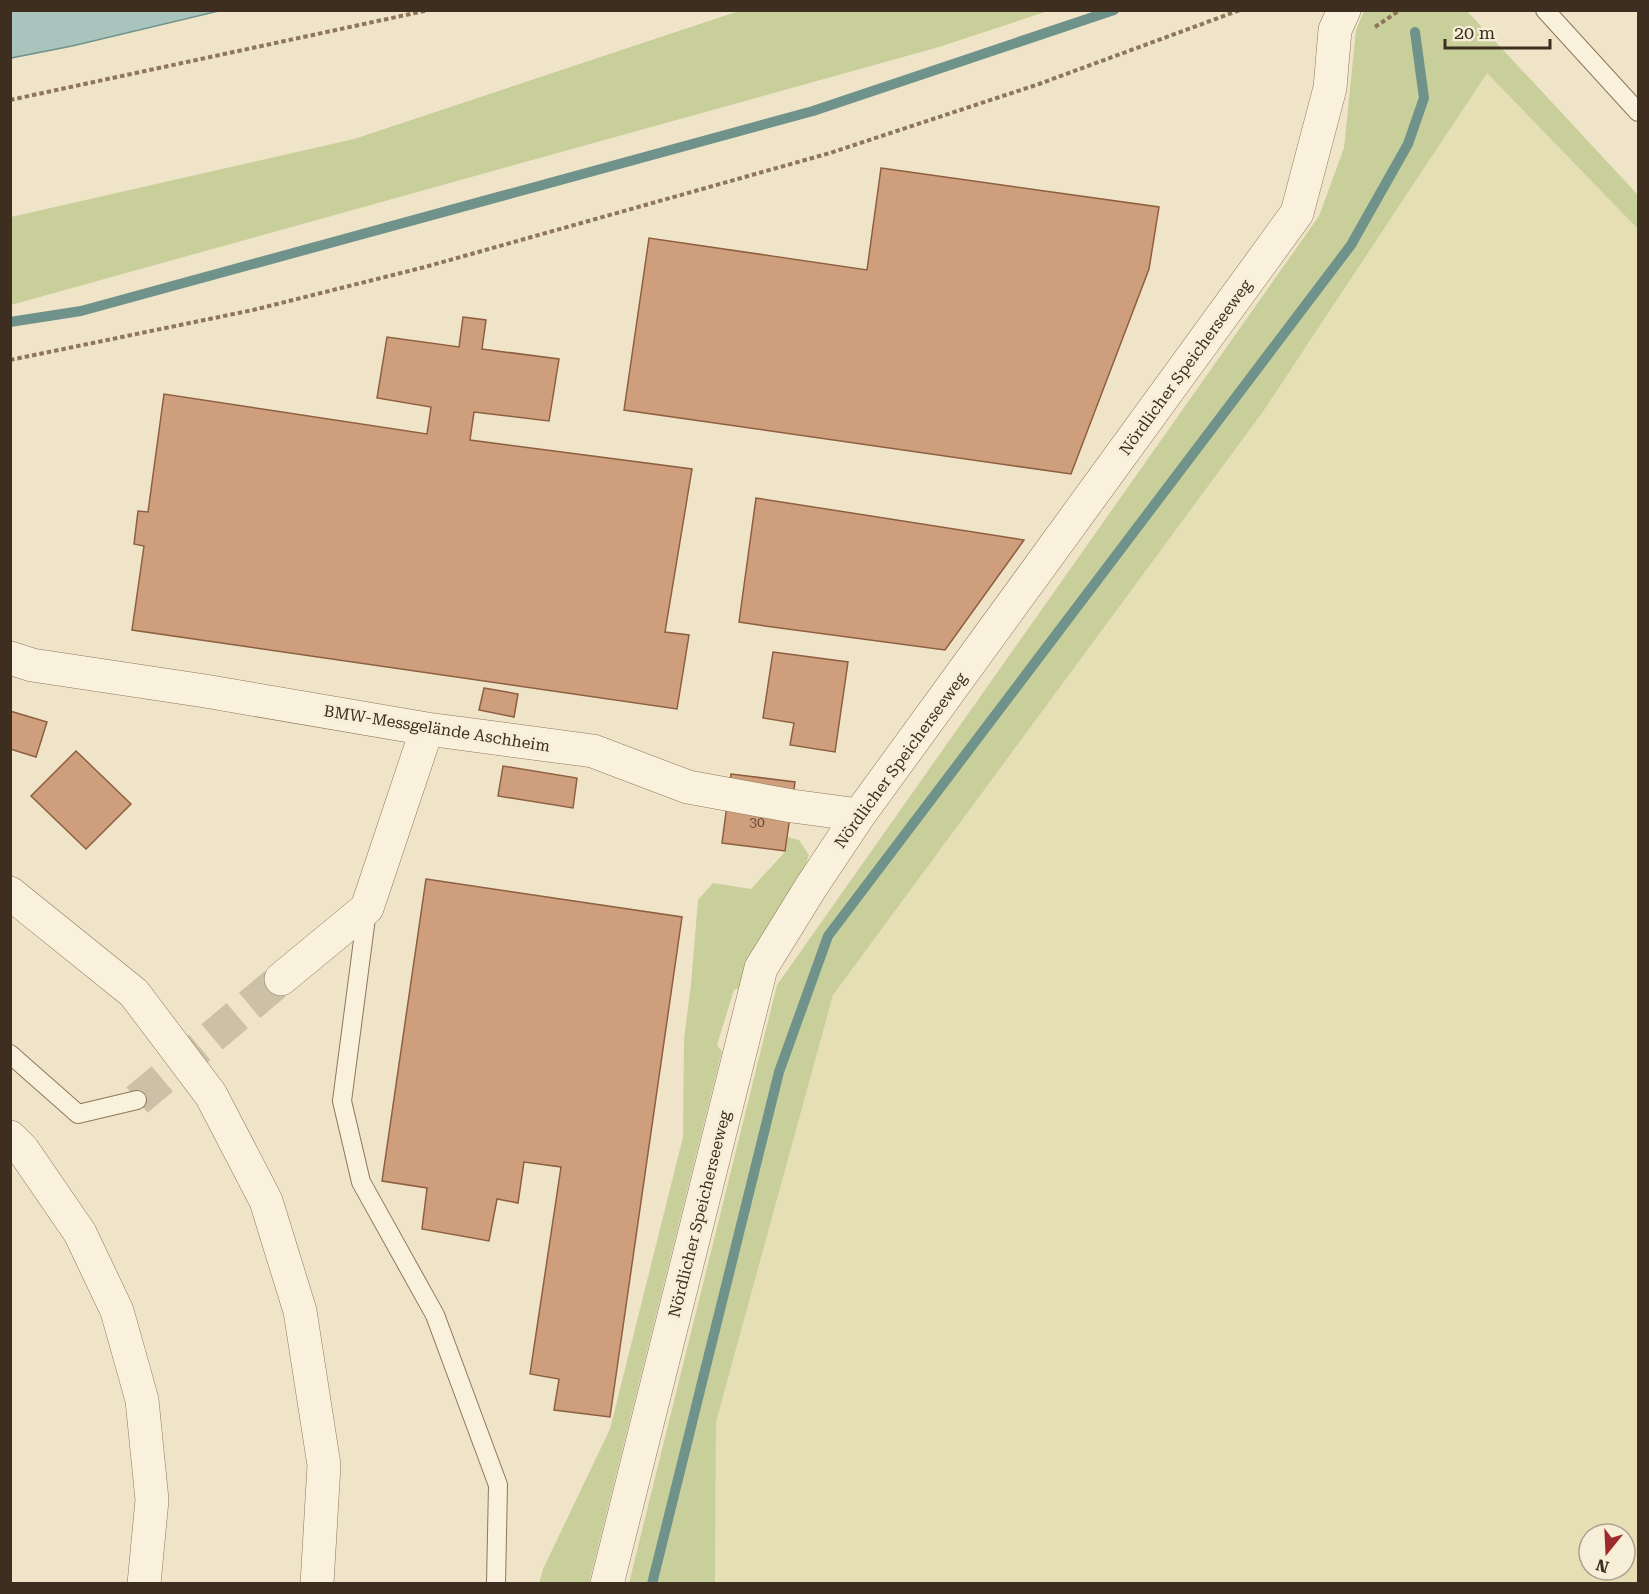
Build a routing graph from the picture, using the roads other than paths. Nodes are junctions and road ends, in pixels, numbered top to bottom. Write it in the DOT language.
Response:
graph roads {
  1 [pos="1344,10"];
  2 [pos="1545,10"];
  3 [pos="1638,112"];
  4 [pos="10,658"];
  5 [pos="426,729"];
  6 [pos="859,815"];
  7 [pos="10,893"];
  8 [pos="367,908"];
  9 [pos="281,979"];
  10 [pos="10,1054"];
  11 [pos="136,1100"];
  12 [pos="10,1137"];
  13 [pos="144,1584"];
  14 [pos="317,1584"];
  15 [pos="496,1584"];
  16 [pos="607,1584"];
  1 -- 6 [label="street, Nördlicher Speicherseeweg"];
  2 -- 3 [label="lane"];
  4 -- 5 [label="street, BMW-Messgelände Aschheim"];
  5 -- 6 [label="street, BMW-Messgelände Aschheim"];
  5 -- 8 [label="street"];
  6 -- 16 [label="street, Nördlicher Speicherseeweg"];
  7 -- 14 [label="street"];
  8 -- 9 [label="street"];
  8 -- 15 [label="lane"];
  10 -- 11 [label="lane"];
  12 -- 13 [label="street"];
}
